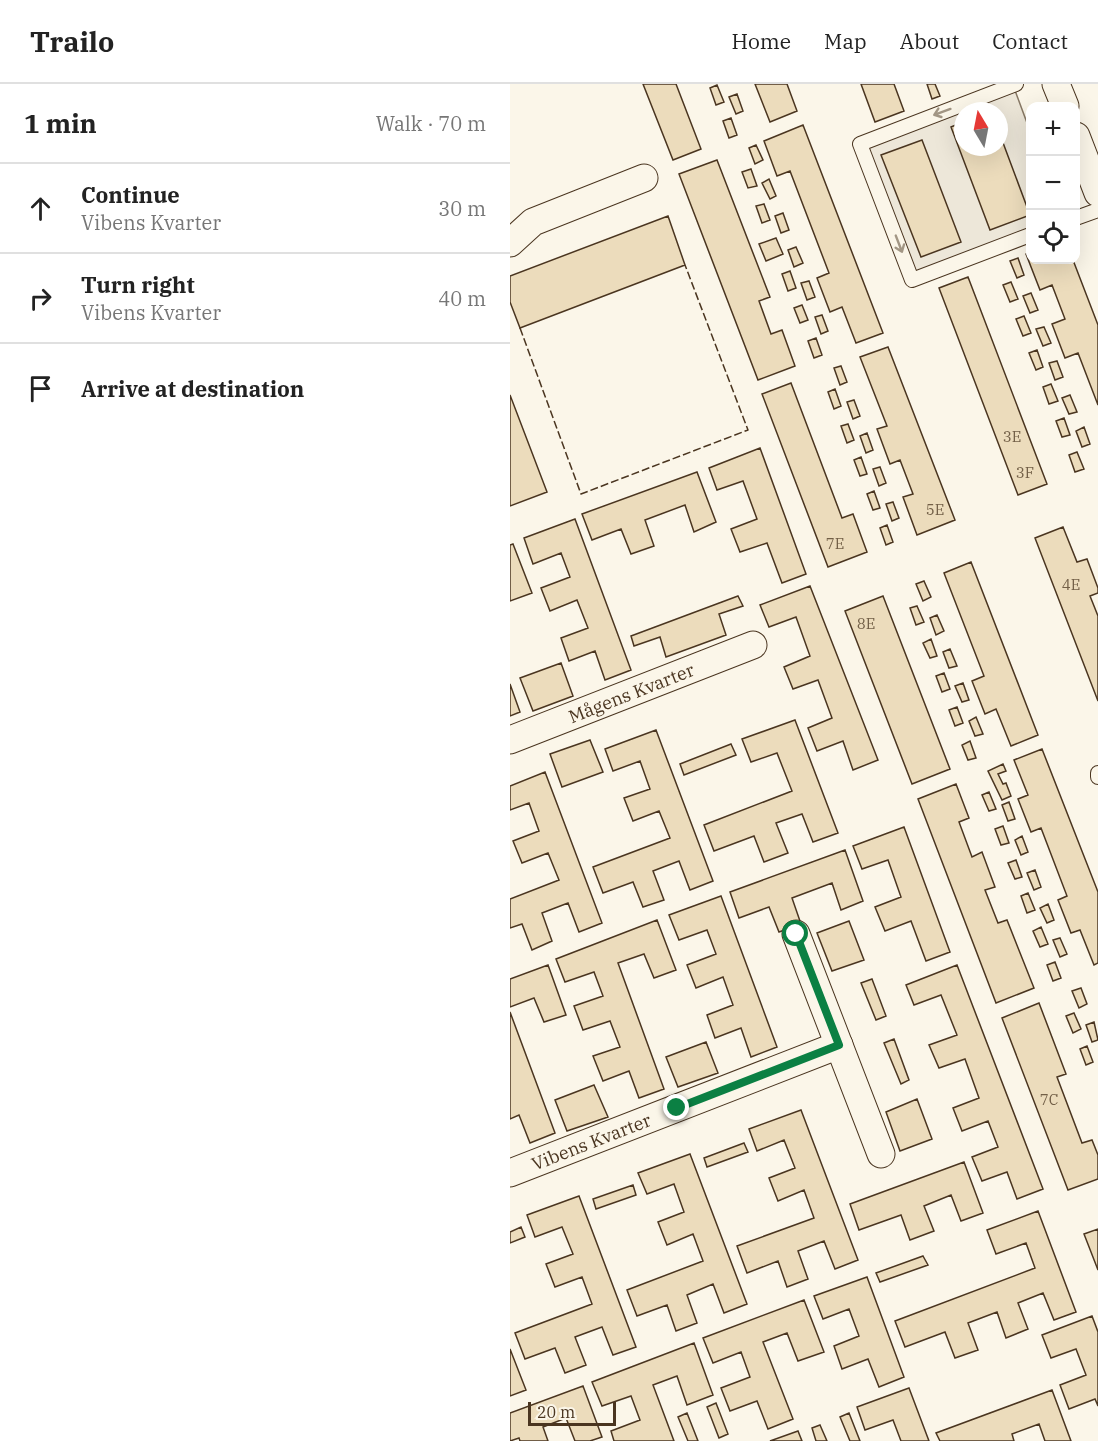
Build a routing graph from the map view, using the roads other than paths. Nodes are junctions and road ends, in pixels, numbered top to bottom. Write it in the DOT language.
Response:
graph roads {
  1 [pos="1016,84"];
  2 [pos="1056,84"];
  3 [pos="1063,102"];
  4 [pos="1080,146"];
  5 [pos="644,177"];
  6 [pos="1098,193"];
  7 [pos="1098,210"];
  8 [pos="1080,217"];
  9 [pos="1026,237"];
  10 [pos="510,243"];
  11 [pos="753,645"];
  12 [pos="510,740"];
  13 [pos="796,934"];
  14 [pos="839,1045"];
  15 [pos="881,1154"];
  16 [pos="510,1173"];
  1 -- 9 [label="lane, one-way"];
  2 -- 3 [label="street"];
  4 -- 6 [label="street"];
  5 -- 10 [label="street"];
  7 -- 8 [label="lane"];
  11 -- 12 [label="street, Mågens Kvarter"];
  13 -- 14 [label="street"];
  14 -- 15 [label="street"];
  14 -- 16 [label="street, Vibens Kvarter"];
}
